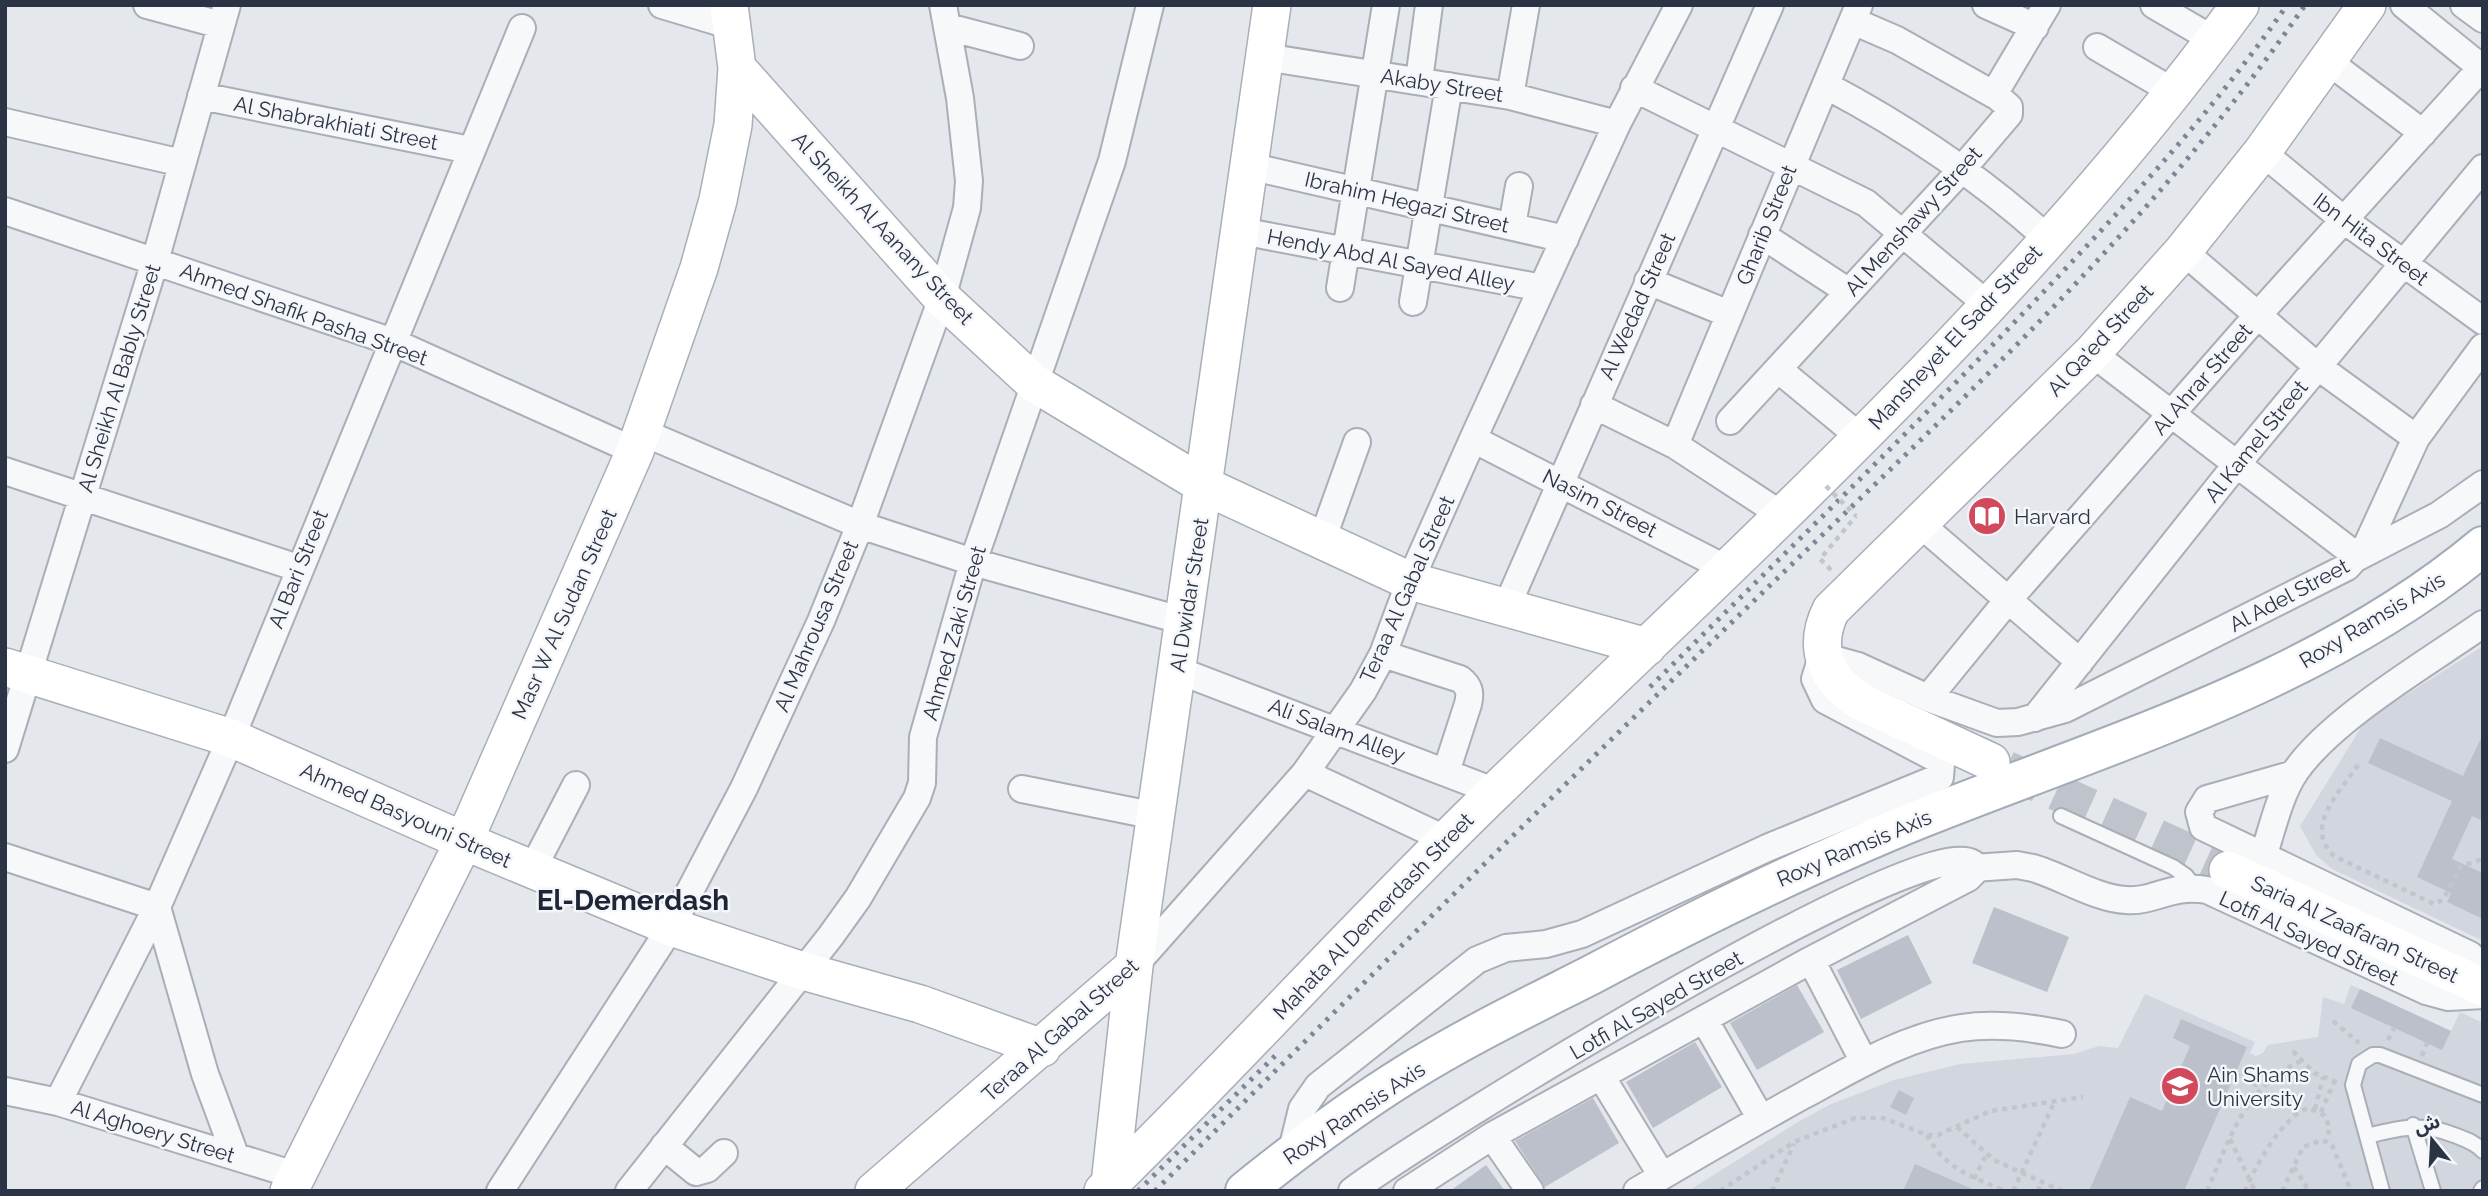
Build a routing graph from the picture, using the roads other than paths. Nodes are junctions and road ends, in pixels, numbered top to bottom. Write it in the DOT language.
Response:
graph roads {
  1 [pos="147,5"];
  2 [pos="662,5"];
  3 [pos="1150,5"];
  4 [pos="1272,5"];
  5 [pos="1386,5"];
  6 [pos="1429,5"];
  7 [pos="1526,5"];
  8 [pos="1679,5"];
  9 [pos="1770,5"];
  10 [pos="1986,5"];
  11 [pos="2154,5"];
  12 [pos="2367,5"];
  13 [pos="2404,5"];
  14 [pos="2464,5"];
  15 [pos="2238,6"];
  16 [pos="1856,13"];
  17 [pos="224,15"];
  18 [pos="730,16"];
  19 [pos="946,16"];
  20 [pos="2041,16"];
  21 [pos="2483,19"];
  22 [pos="522,28"];
  23 [pos="2214,40"];
  24 [pos="1020,46"];
  25 [pos="2097,47"];
  26 [pos="1265,57"];
  27 [pos="2329,62"];
  28 [pos="737,68"];
  29 [pos="2482,68"];
  30 [pos="1375,75"];
  31 [pos="1419,80"];
  32 [pos="1450,86"];
  33 [pos="1827,86"];
  34 [pos="1634,88"];
  35 [pos="2174,92"];
  36 [pos="201,96"];
  37 [pos="1510,96"];
  38 [pos="1998,97"];
  39 [pos="5,122"];
  40 [pos="1617,124"];
  41 [pos="1715,128"];
  42 [pos="2423,133"];
  43 [pos="470,150"];
  44 [pos="2262,152"];
  45 [pos="182,163"];
  46 [pos="1250,166"];
  47 [pos="1790,166"];
  48 [pos="1964,168"];
  49 [pos="2481,173"];
  50 [pos="1519,186"];
  51 [pos="1356,190"];
  52 [pos="1429,207"];
  53 [pos="5,211"];
  54 [pos="2344,220"];
  55 [pos="1512,226"];
  56 [pos="1241,231"];
  57 [pos="1903,232"];
  58 [pos="1762,235"];
  59 [pos="1564,239"];
  60 [pos="2048,239"];
  61 [pos="1346,251"];
  62 [pos="2183,251"];
  63 [pos="155,261"];
  64 [pos="2402,264"];
  65 [pos="1419,265"];
  66 [pos="1648,281"];
  67 [pos="1340,288"];
  68 [pos="1542,288"];
  69 [pos="1849,292"];
  70 [pos="942,298"];
  71 [pos="1413,302"];
  72 [pos="1988,305"];
  73 [pos="1729,314"];
  74 [pos="2257,316"];
  75 [pos="2483,321"];
  76 [pos="393,342"];
  77 [pos="2483,347"];
  78 [pos="2092,353"];
  79 [pos="2317,366"];
  80 [pos="1778,369"];
  81 [pos="1034,383"];
  82 [pos="1594,405"];
  83 [pos="2171,415"];
  84 [pos="1730,421"];
  85 [pos="1860,437"];
  86 [pos="2416,438"];
  87 [pos="1473,439"];
  88 [pos="638,442"];
  89 [pos="1357,442"];
  90 [pos="1675,445"];
  91 [pos="2236,465"];
  92 [pos="5,471"];
  93 [pos="1560,483"];
  94 [pos="2483,484"];
  95 [pos="1205,486"];
  96 [pos="83,494"];
  97 [pos="1782,514"];
  98 [pos="1919,523"];
  99 [pos="860,524"];
  100 [pos="1322,540"];
  101 [pos="2483,546"];
  102 [pos="2358,557"];
  103 [pos="974,562"];
  104 [pos="298,568"];
  105 [pos="1727,569"];
  106 [pos="1410,581"];
  107 [pos="2008,600"];
  108 [pos="1506,608"];
  109 [pos="1184,621"];
  110 [pos="2483,624"];
  111 [pos="1647,647"];
  112 [pos="1383,654"];
  113 [pos="1822,656"];
  114 [pos="2080,662"];
  115 [pos="17,670"];
  116 [pos="1177,670"];
  117 [pos="1928,698"];
  118 [pos="2035,718"];
  119 [pos="1338,729"];
  120 [pos="231,738"];
  121 [pos="5,749"];
  122 [pos="1991,762"];
  123 [pos="1446,772"];
  124 [pos="1305,773"];
  125 [pos="2294,774"];
  126 [pos="576,785"];
  127 [pos="1022,789"];
  128 [pos="1496,792"];
  129 [pos="1156,816"];
  130 [pos="2060,816"];
  131 [pos="1447,840"];
  132 [pos="464,841"];
  133 [pos="5,857"];
  134 [pos="2263,857"];
  135 [pos="1974,868"];
  136 [pos="532,870"];
  137 [pos="2228,870"];
  138 [pos="2195,888"];
  139 [pos="157,907"];
  140 [pos="671,927"];
  141 [pos="1811,960"];
  142 [pos="1134,967"];
  143 [pos="2483,970"];
  144 [pos="803,971"];
  145 [pos="2483,987"];
  146 [pos="2483,995"];
  147 [pos="1704,1019"];
  148 [pos="2062,1034"];
  149 [pos="1042,1048"];
  150 [pos="1864,1062"];
  151 [pos="1601,1076"];
  152 [pos="5,1091"];
  153 [pos="2483,1095"];
  154 [pos="58,1102"];
  155 [pos="1761,1119"];
  156 [pos="2413,1125"];
  157 [pos="1492,1136"];
  158 [pos="2367,1136"];
  159 [pos="664,1146"];
  160 [pos="2483,1151"];
  161 [pos="724,1153"];
  162 [pos="1291,1154"];
  163 [pos="235,1155"];
  164 [pos="1662,1176"];
  165 [pos="294,1184"];
  166 [pos="1107,1187"];
  167 [pos="500,1191"];
  168 [pos="629,1191"];
  169 [pos="874,1191"];
  170 [pos="1245,1191"];
  171 [pos="1352,1191"];
  172 [pos="1407,1191"];
  173 [pos="1530,1191"];
  174 [pos="1637,1191"];
  175 [pos="2382,1191"];
  176 [pos="2433,1191"];
  1 -- 17 [label="street"];
  2 -- 18 [label="street"];
  3 -- 81 [label="street, Ahmed Zaki Street"];
  4 -- 26 [label="main road, Al Dwidar Street"];
  5 -- 30 [label="street"];
  6 -- 31 [label="street"];
  7 -- 37 [label="street"];
  8 -- 34 [label="street, Teraa Al Gabal Street"];
  9 -- 41 [label="street, Al Wedad Street"];
  10 -- 20 [label="street"];
  11 -- 23 [label="street"];
  12 -- 27 [label="main road, Al Qa'ed Street"];
  13 -- 29 [label="street"];
  14 -- 21 [label="street"];
  15 -- 23 [label="main road, Mansheyet El Sadr Street"];
  16 -- 33 [label="street, Gharib Street"];
  16 -- 38 [label="street"];
  17 -- 36 [label="street, Al Sheikh Al Bably Street"];
  18 -- 28 [label="main road, Masr W Al Sudan Street"];
  19 -- 24 [label="street"];
  19 -- 70 [label="street, Al Mahrousa Street"];
  20 -- 38 [label="street, Al Menshawy Street"];
  22 -- 43 [label="street, Al Bari Street"];
  23 -- 35 [label="main road, Mansheyet El Sadr Street"];
  25 -- 35 [label="street"];
  26 -- 30 [label="street, Akaby Street"];
  26 -- 46 [label="main road, Al Dwidar Street"];
  27 -- 42 [label="street"];
  27 -- 44 [label="main road, Al Qa'ed Street"];
  28 -- 70 [label="main road, Al Sheikh Al Aanany Street"];
  28 -- 88 [label="main road, Masr W Al Sudan Street"];
  29 -- 42 [label="street, Al Ahrar Street"];
  30 -- 31 [label="street, Akaby Street"];
  30 -- 51 [label="street"];
  31 -- 32 [label="street, Akaby Street"];
  32 -- 37 [label="street, Akaby Street"];
  32 -- 52 [label="street"];
  33 -- 47 [label="street, Gharib Street"];
  33 -- 48 [label="street"];
  34 -- 40 [label="street, Teraa Al Gabal Street"];
  34 -- 41 [label="street"];
  35 -- 60 [label="main road, Mansheyet El Sadr Street"];
  36 -- 43 [label="street, Al Shabrakhiati Street"];
  36 -- 45 [label="street, Al Sheikh Al Bably Street"];
  37 -- 40 [label="street, Akaby Street"];
  38 -- 48 [label="street, Al Menshawy Street"];
  39 -- 45 [label="street"];
  40 -- 59 [label="street, Teraa Al Gabal Street"];
  41 -- 47 [label="street"];
  41 -- 66 [label="street, Al Wedad Street"];
  42 -- 54 [label="street, Al Ahrar Street"];
  43 -- 76 [label="street, Al Bari Street"];
  44 -- 54 [label="street, Ibn Hita Street"];
  44 -- 62 [label="main road, Al Qa'ed Street"];
  45 -- 63 [label="street, Al Sheikh Al Bably Street"];
  46 -- 51 [label="street, Ibrahim Hegazi Street"];
  46 -- 56 [label="main road, Al Dwidar Street"];
  47 -- 57 [label="street"];
  47 -- 58 [label="street, Gharib Street"];
  48 -- 57 [label="street, Al Menshawy Street"];
  48 -- 60 [label="street"];
  49 -- 64 [label="street, Al Kamel Street"];
  50 -- 55 [label="street"];
  51 -- 52 [label="street, Ibrahim Hegazi Street"];
  51 -- 61 [label="street"];
  52 -- 55 [label="street, Ibrahim Hegazi Street"];
  52 -- 65 [label="street"];
  53 -- 63 [label="street, Ahmed Shafik Pasha Street"];
  54 -- 64 [label="street, Ibn Hita Street"];
  54 -- 74 [label="street, Al Ahrar Street"];
  55 -- 59 [label="street, Ibrahim Hegazi Street"];
  56 -- 61 [label="street, Hendy Abd Al Sayed Alley"];
  56 -- 95 [label="main road, Al Dwidar Street"];
  57 -- 69 [label="street, Al Menshawy Street"];
  57 -- 72 [label="street"];
  58 -- 69 [label="street"];
  58 -- 73 [label="street, Gharib Street"];
  59 -- 68 [label="street, Teraa Al Gabal Street"];
  60 -- 72 [label="main road, Mansheyet El Sadr Street"];
  61 -- 65 [label="street, Hendy Abd Al Sayed Alley"];
  61 -- 67 [label="street"];
  62 -- 74 [label="street"];
  62 -- 78 [label="main road, Al Qa'ed Street"];
  63 -- 76 [label="street, Ahmed Shafik Pasha Street"];
  63 -- 96 [label="street, Al Sheikh Al Bably Street"];
  64 -- 75 [label="street, Ibn Hita Street"];
  64 -- 79 [label="street, Al Kamel Street"];
  65 -- 68 [label="street, Hendy Abd Al Sayed Alley"];
  65 -- 71 [label="street"];
  66 -- 73 [label="street"];
  66 -- 82 [label="street, Al Wedad Street"];
  68 -- 87 [label="street, Teraa Al Gabal Street"];
  69 -- 80 [label="street, Al Menshawy Street"];
  70 -- 81 [label="main road, Al Sheikh Al Aanany Street"];
  70 -- 99 [label="street, Al Mahrousa Street"];
  72 -- 85 [label="main road, Mansheyet El Sadr Street"];
  73 -- 90 [label="street, Gharib Street"];
  74 -- 79 [label="street"];
  74 -- 83 [label="street, Al Ahrar Street"];
  76 -- 88 [label="street, Ahmed Shafik Pasha Street"];
  76 -- 104 [label="street, Al Bari Street"];
  77 -- 86 [label="street, Al Adel Street"];
  78 -- 83 [label="street"];
  78 -- 98 [label="main road, Al Qa'ed Street"];
  79 -- 86 [label="street"];
  79 -- 91 [label="street, Al Kamel Street"];
  80 -- 84 [label="street, Al Menshawy Street"];
  80 -- 85 [label="street"];
  81 -- 95 [label="main road, Al Sheikh Al Aanany Street"];
  81 -- 103 [label="street, Ahmed Zaki Street"];
  82 -- 90 [label="street"];
  82 -- 93 [label="street, Al Wedad Street"];
  83 -- 91 [label="street"];
  83 -- 107 [label="street, Al Ahrar Street"];
  85 -- 97 [label="main road, Mansheyet El Sadr Street"];
  86 -- 102 [label="street, Al Adel Street"];
  87 -- 93 [label="street, Nasim Street"];
  87 -- 106 [label="street, Teraa Al Gabal Street"];
  88 -- 99 [label="street, Ahmed Shafik Pasha Street"];
  88 -- 132 [label="main road, Masr W Al Sudan Street"];
  89 -- 100 [label="street"];
  90 -- 97 [label="street"];
  91 -- 102 [label="street"];
  91 -- 114 [label="street, Al Kamel Street"];
  92 -- 96 [label="street"];
  93 -- 105 [label="street, Nasim Street"];
  93 -- 108 [label="street, Al Wedad Street"];
  94 -- 102 [label="street"];
  95 -- 100 [label="main road, Al Sheikh Al Aanany Street"];
  95 -- 109 [label="main road, Al Dwidar Street"];
  96 -- 104 [label="street"];
  96 -- 115 [label="street, Al Sheikh Al Bably Street"];
  97 -- 105 [label="main road, Mansheyet El Sadr Street"];
  98 -- 107 [label="street"];
  98 -- 113 [label="main road, Al Qa'ed Street"];
  99 -- 103 [label="street, Ahmed Shafik Pasha Street"];
  99 -- 140 [label="street, Al Mahrousa Street"];
  100 -- 106 [label="main road, Al Sheikh Al Aanany Street"];
  101 -- 162 [label="main road, Roxy Ramsis Axis"];
  102 -- 118 [label="street, Al Adel Street"];
  103 -- 109 [label="street, Ahmed Shafik Pasha Street"];
  103 -- 144 [label="street, Ahmed Zaki Street"];
  104 -- 120 [label="street, Al Bari Street"];
  105 -- 111 [label="main road, Mansheyet El Sadr Street"];
  106 -- 108 [label="main road, Al Sheikh Al Aanany Street"];
  106 -- 112 [label="street, Teraa Al Gabal Street"];
  107 -- 114 [label="street"];
  107 -- 117 [label="street, Al Ahrar Street"];
  108 -- 111 [label="main road, Al Sheikh Al Aanany Street"];
  109 -- 116 [label="main road, Al Dwidar Street"];
  110 -- 125 [label="street"];
  111 -- 128 [label="main road, Mahata Al Demerdash Street"];
  112 -- 119 [label="street, Teraa Al Gabal Street"];
  112 -- 123 [label="street"];
  113 -- 117 [label="street"];
  113 -- 122 [label="main road"];
  113 -- 162 [label="street"];
  114 -- 118 [label="street, Al Kamel Street"];
  115 -- 120 [label="main road, Ahmed Basyouni Street"];
  115 -- 121 [label="street, Al Sheikh Al Bably Street"];
  116 -- 119 [label="street, Ali Salam Alley"];
  116 -- 129 [label="main road, Al Dwidar Street"];
  117 -- 118 [label="street"];
  119 -- 123 [label="street, Ali Salam Alley"];
  119 -- 124 [label="street, Teraa Al Gabal Street"];
  120 -- 132 [label="main road, Ahmed Basyouni Street"];
  120 -- 139 [label="street, Al Bari Street"];
  123 -- 128 [label="street, Ali Salam Alley"];
  124 -- 131 [label="street"];
  124 -- 142 [label="street, Teraa Al Gabal Street"];
  125 -- 134 [label="street"];
  125 -- 134 [label="street"];
  126 -- 136 [label="street"];
  127 -- 129 [label="street"];
  128 -- 131 [label="main road, Mahata Al Demerdash Street"];
  129 -- 142 [label="main road, Al Dwidar Street"];
  130 -- 138 [label="lane"];
  131 -- 166 [label="main road, Mahata Al Demerdash Street"];
  132 -- 136 [label="main road, Ahmed Basyouni Street"];
  132 -- 165 [label="main road, Masr W Al Sudan Street"];
  133 -- 139 [label="street"];
  134 -- 143 [label="street"];
  135 -- 138 [label="street, Lotfi Al Sayed Street"];
  135 -- 141 [label="street, Lotfi Al Sayed Street"];
  135 -- 171 [label="street, Lotfi Al Sayed Street"];
  136 -- 140 [label="main road, Ahmed Basyouni Street"];
  137 -- 145 [label="main road, Saria Al Zaafaran Street"];
  138 -- 146 [label="street, Lotfi Al Sayed Street"];
  139 -- 154 [label="street, Al Bari Street"];
  139 -- 163 [label="street"];
  140 -- 144 [label="main road, Ahmed Basyouni Street"];
  140 -- 167 [label="street, Al Mahrousa Street"];
  141 -- 147 [label="street, Lotfi Al Sayed Street"];
  141 -- 150 [label="street"];
  142 -- 149 [label="main road, Teraa Al Gabal Street"];
  142 -- 166 [label="main road, Al Dwidar Street"];
  144 -- 149 [label="main road, Ahmed Basyouni Street"];
  144 -- 159 [label="street, Ahmed Zaki Street"];
  147 -- 151 [label="street, Lotfi Al Sayed Street"];
  147 -- 155 [label="street"];
  148 -- 150 [label="street"];
  149 -- 169 [label="main road, Teraa Al Gabal Street"];
  150 -- 155 [label="street"];
  151 -- 157 [label="street, Lotfi Al Sayed Street"];
  151 -- 164 [label="street"];
  152 -- 154 [label="street, Al Aghoery Street"];
  153 -- 158 [label="lane"];
  154 -- 163 [label="street, Al Aghoery Street"];
  155 -- 164 [label="street"];
  156 -- 158 [label="lane"];
  156 -- 160 [label="lane"];
  156 -- 176 [label="lane"];
  157 -- 172 [label="street, Lotfi Al Sayed Street"];
  157 -- 173 [label="street"];
  158 -- 175 [label="lane"];
  159 -- 161 [label="street"];
  159 -- 168 [label="street, Ahmed Zaki Street"];
  162 -- 170 [label="main road, Roxy Ramsis Axis"];
  163 -- 165 [label="street, Al Aghoery Street"];
  164 -- 174 [label="street"];
}
